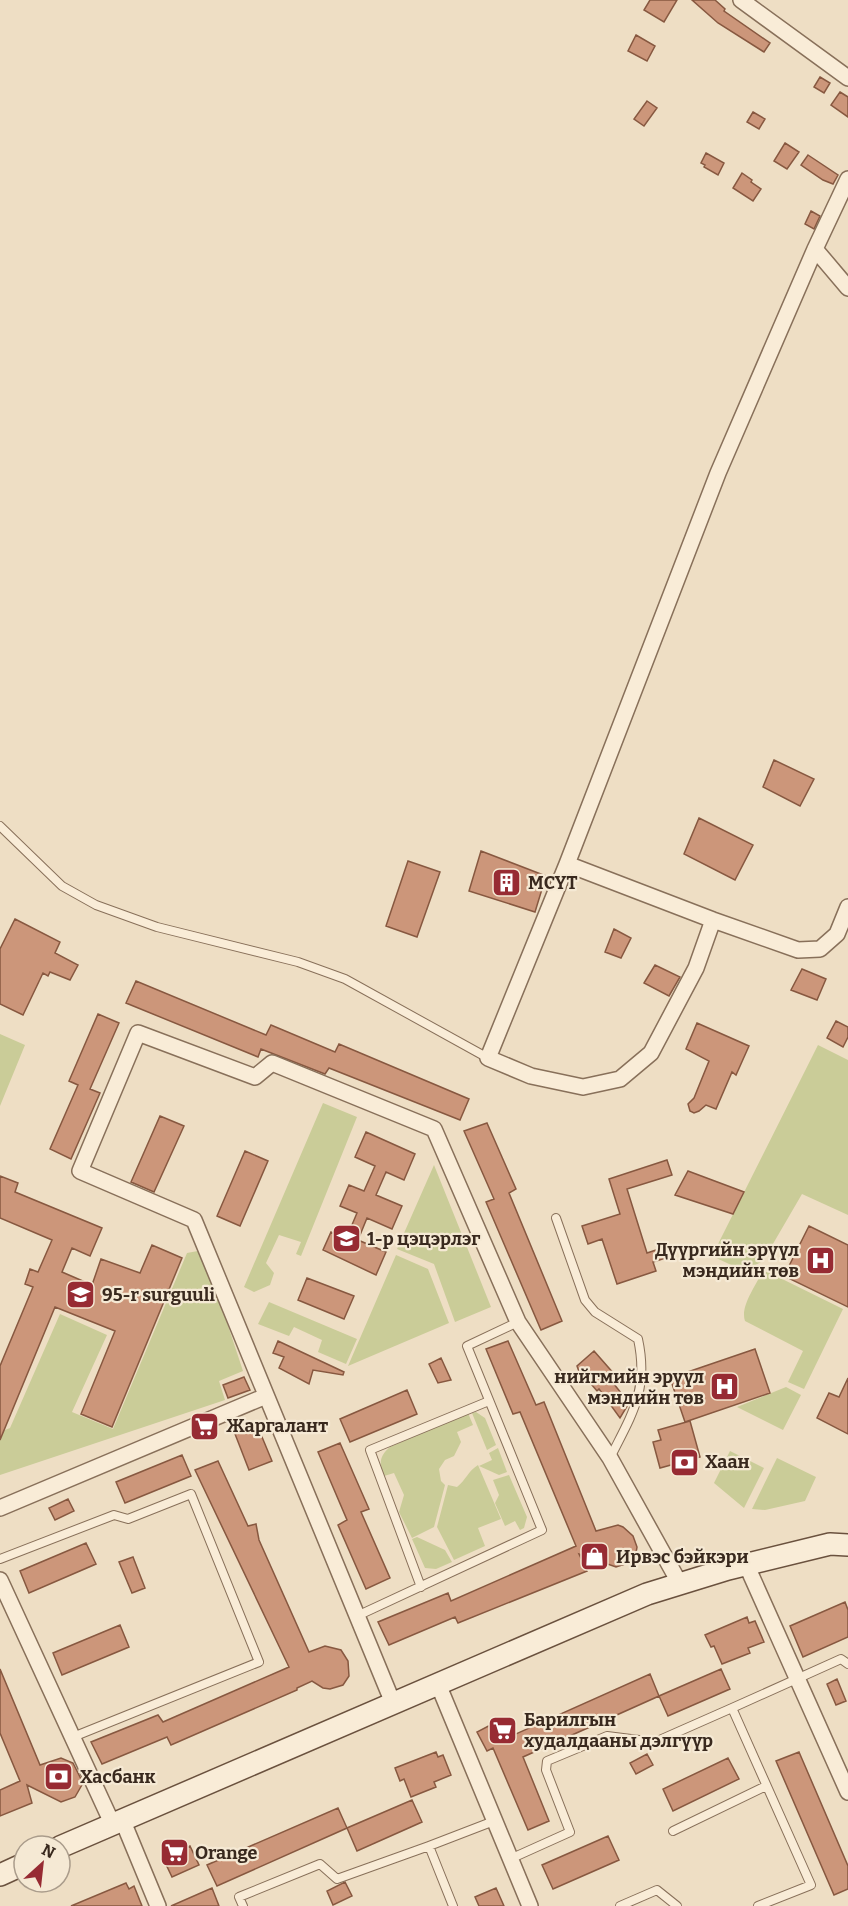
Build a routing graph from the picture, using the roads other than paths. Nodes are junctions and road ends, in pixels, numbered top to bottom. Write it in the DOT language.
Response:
graph roads {
  1 [pos="741,0"];
  2 [pos="848,78"];
  3 [pos="848,179"];
  4 [pos="815,249"];
  5 [pos="848,288"];
  6 [pos="0,826"];
  7 [pos="567,864"];
  8 [pos="848,907"];
  9 [pos="713,920"];
  10 [pos="488,1058"];
  11 [pos="556,1218"];
  12 [pos="518,1322"];
  13 [pos="266,1396"];
  14 [pos="489,1401"];
  15 [pos="610,1458"];
  16 [pos="0,1508"];
  17 [pos="848,1545"];
  18 [pos="0,1560"];
  19 [pos="746,1564"];
  20 [pos="0,1580"];
  21 [pos="680,1584"];
  22 [pos="421,1587"];
  23 [pos="357,1616"];
  24 [pos="848,1664"];
  25 [pos="798,1679"];
  26 [pos="438,1684"];
  27 [pos="393,1703"];
  28 [pos="732,1708"];
  29 [pos="73,1737"];
  30 [pos="766,1786"];
  31 [pos="848,1792"];
  32 [pos="117,1821"];
  33 [pos="494,1821"];
  34 [pos="673,1831"];
  35 [pos="72,1842"];
  36 [pos="429,1846"];
  37 [pos="510,1859"];
  38 [pos="158,1906"];
  39 [pos="243,1906"];
  40 [pos="453,1906"];
  41 [pos="530,1906"];
  42 [pos="620,1906"];
  43 [pos="677,1906"];
  44 [pos="758,1906"];
  1 -- 2 [label="street"];
  3 -- 4 [label="street"];
  4 -- 5 [label="street"];
  4 -- 7 [label="street"];
  6 -- 10 [label="lane"];
  7 -- 9 [label="street"];
  7 -- 10 [label="street"];
  8 -- 9 [label="street"];
  9 -- 10 [label="street"];
  11 -- 15 [label="lane"];
  12 -- 13 [label="street"];
  12 -- 14 [label="lane"];
  12 -- 15 [label="street"];
  13 -- 16 [label="street"];
  13 -- 23 [label="street"];
  14 -- 22 [label="lane"];
  14 -- 22 [label="lane"];
  15 -- 21 [label="street"];
  17 -- 19 [label="main road"];
  18 -- 29 [label="lane"];
  19 -- 21 [label="main road"];
  19 -- 25 [label="street"];
  20 -- 29 [label="street"];
  21 -- 26 [label="main road"];
  22 -- 23 [label="lane"];
  23 -- 27 [label="street"];
  24 -- 25 [label="lane"];
  25 -- 28 [label="lane"];
  25 -- 31 [label="street"];
  26 -- 27 [label="main road"];
  26 -- 33 [label="street"];
  27 -- 32 [label="main road"];
  28 -- 30 [label="lane"];
  28 -- 37 [label="lane"];
  29 -- 32 [label="street"];
  30 -- 34 [label="lane"];
  30 -- 44 [label="lane"];
  32 -- 35 [label="main road"];
  32 -- 38 [label="street"];
  33 -- 36 [label="lane"];
  33 -- 37 [label="street"];
  36 -- 39 [label="lane"];
  36 -- 40 [label="lane"];
  37 -- 41 [label="street"];
  42 -- 43 [label="lane"];
}
